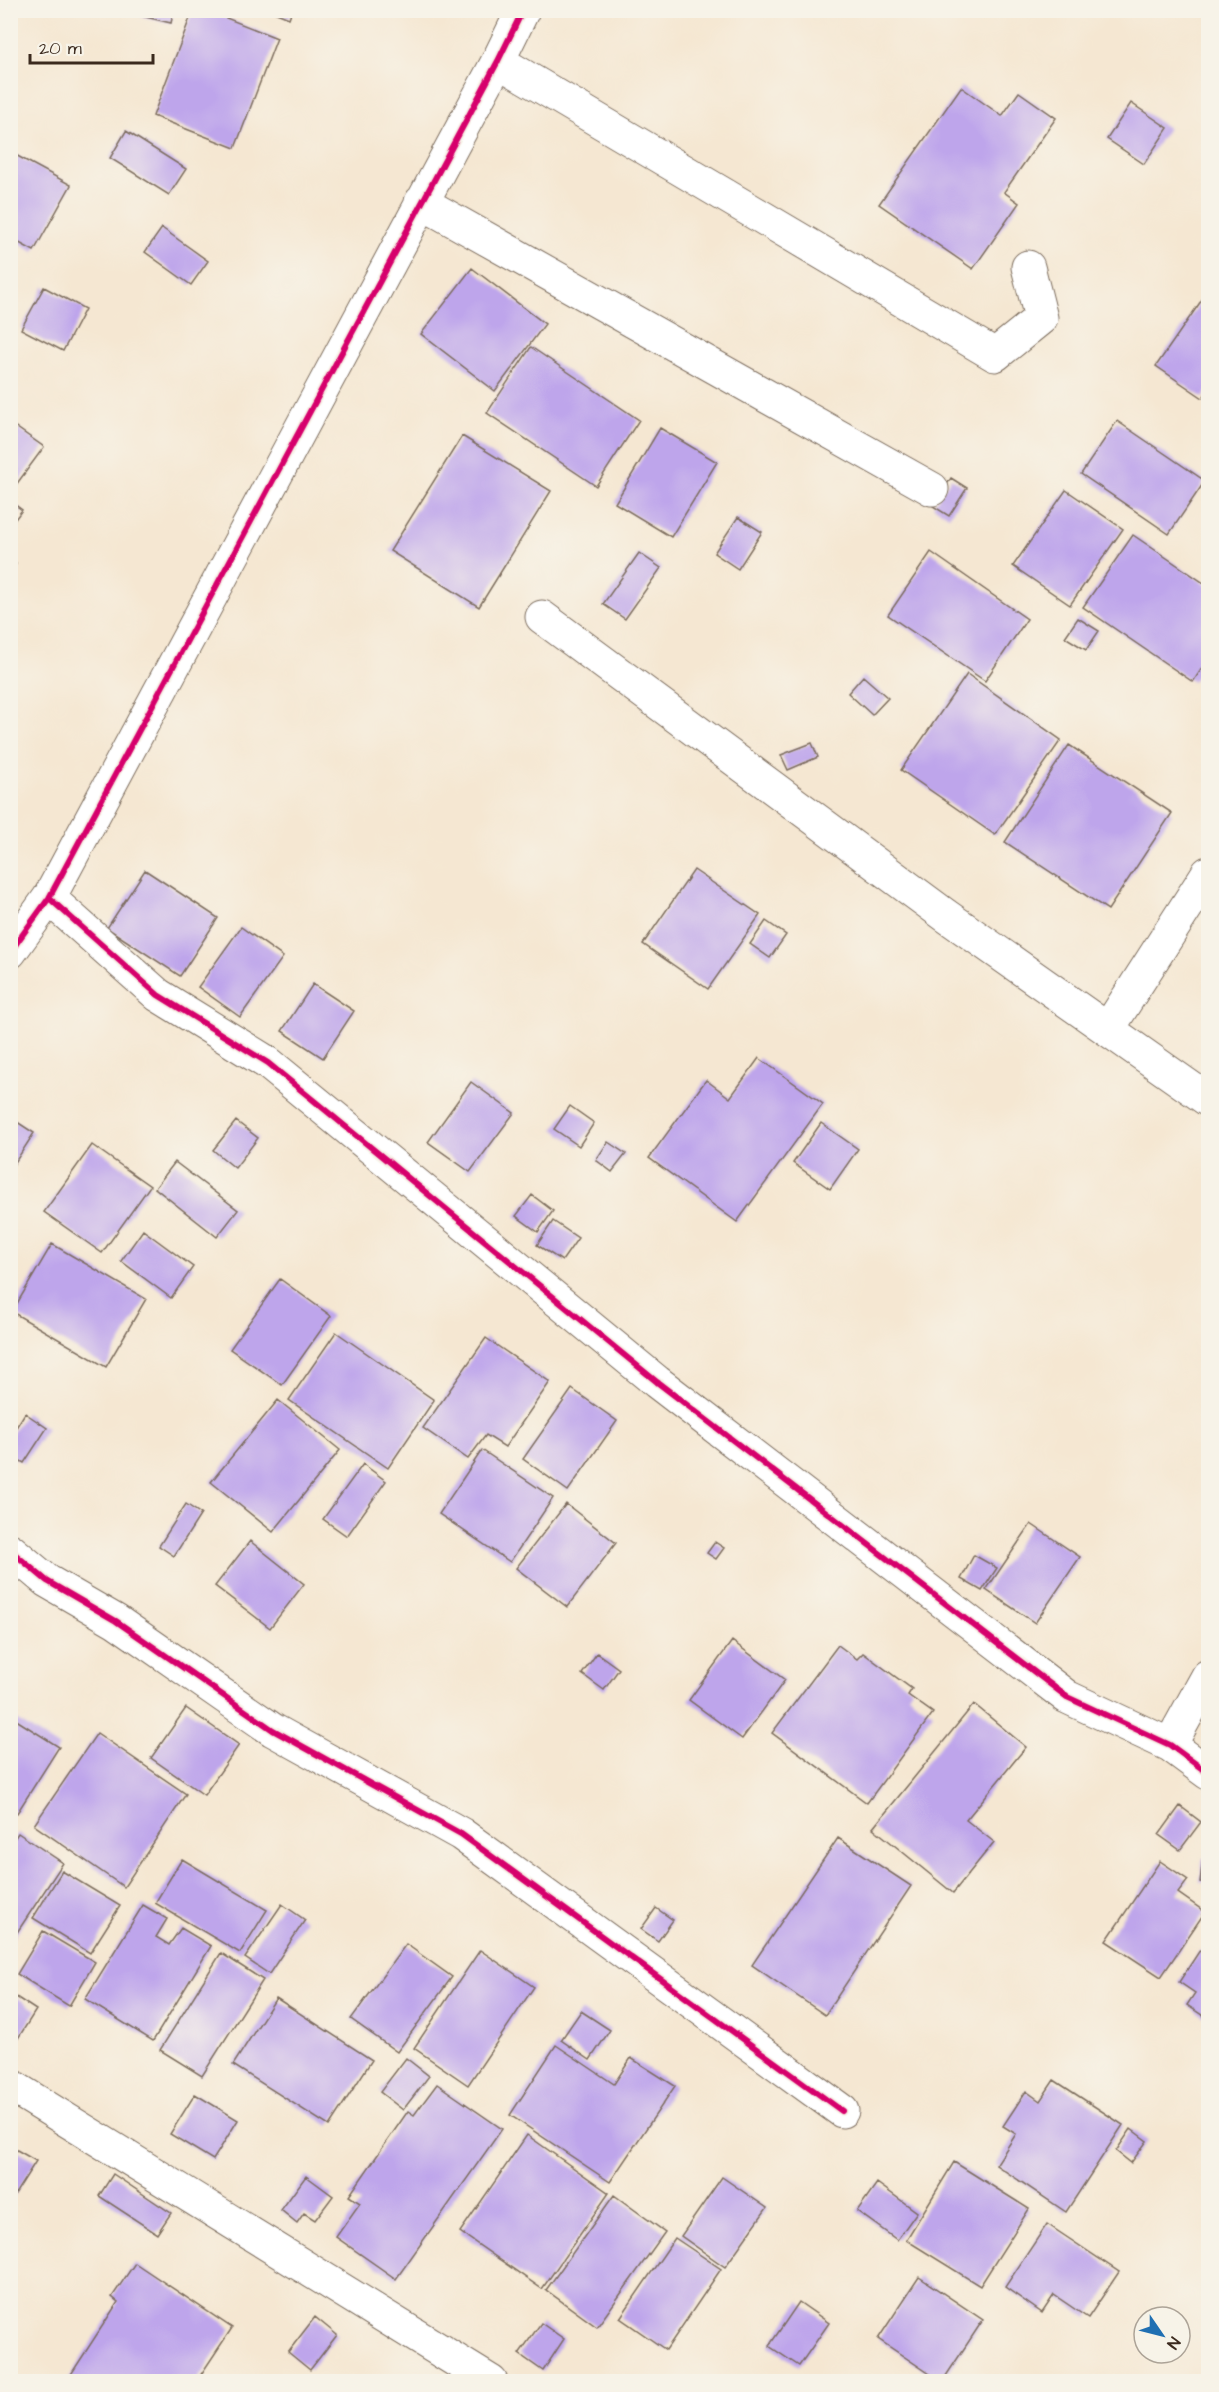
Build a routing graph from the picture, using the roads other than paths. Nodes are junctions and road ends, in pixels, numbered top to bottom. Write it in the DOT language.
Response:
graph roads {
  1 [pos="523,10"];
  2 [pos="498,61"];
  3 [pos="422,202"];
  4 [pos="1028,267"];
  5 [pos="932,489"];
  6 [pos="542,617"];
  7 [pos="1209,873"];
  8 [pos="49,898"];
  9 [pos="10,952"];
  10 [pos="1108,1029"];
  11 [pos="1209,1100"];
  12 [pos="10,1550"];
  13 [pos="1209,1676"];
  14 [pos="1170,1745"];
  15 [pos="1209,1773"];
  16 [pos="10,2085"];
  17 [pos="842,2112"];
  18 [pos="491,2382"];
  1 -- 2 [label="street"];
  2 -- 3 [label="street"];
  2 -- 4 [label="street"];
  3 -- 5 [label="street"];
  3 -- 8 [label="street"];
  6 -- 10 [label="street"];
  7 -- 10 [label="street"];
  8 -- 9 [label="street"];
  8 -- 14 [label="street"];
  10 -- 11 [label="street"];
  12 -- 17 [label="street"];
  13 -- 14 [label="street"];
  14 -- 15 [label="street"];
  16 -- 18 [label="street"];
}
